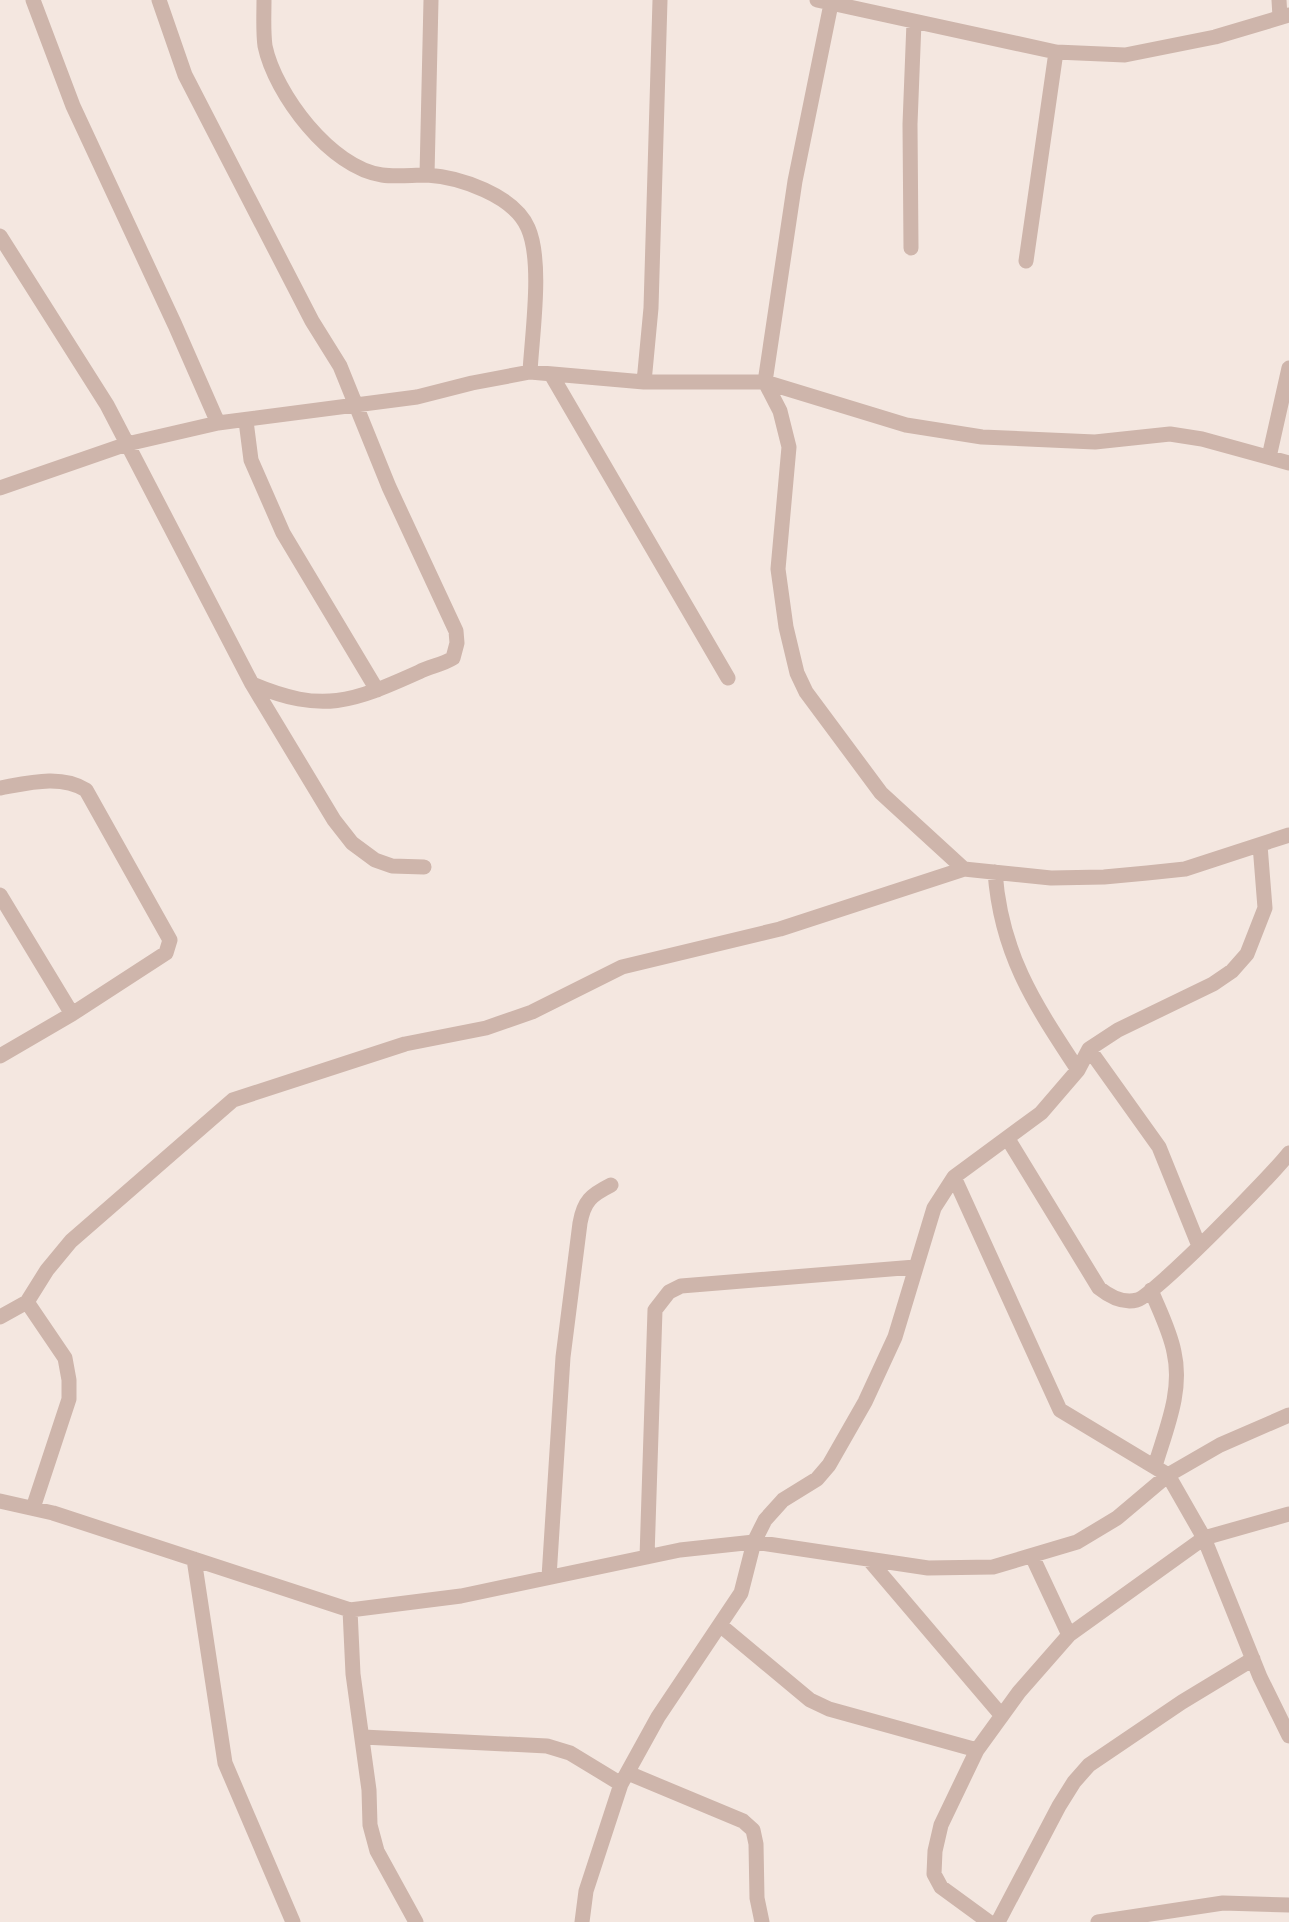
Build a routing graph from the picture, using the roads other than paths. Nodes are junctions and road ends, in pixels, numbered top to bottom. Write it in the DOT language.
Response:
graph roads {
  1 [pos="33,0"];
  2 [pos="159,0"];
  3 [pos="264,0"];
  4 [pos="431,0"];
  5 [pos="660,0"];
  6 [pos="888,0"];
  7 [pos="1279,0"];
  8 [pos="824,2"];
  9 [pos="884,15"];
  10 [pos="1285,16"];
  11 [pos="914,22"];
  12 [pos="1056,52"];
  13 [pos="428,175"];
  14 [pos="0,236"];
  15 [pos="911,248"];
  16 [pos="1026,261"];
  17 [pos="1289,368"];
  18 [pos="530,372"];
  19 [pos="552,376"];
  20 [pos="644,382"];
  21 [pos="765,382"];
  22 [pos="358,405"];
  23 [pos="246,421"];
  24 [pos="218,423"];
  25 [pos="127,444"];
  26 [pos="1269,458"];
  27 [pos="1289,463"];
  28 [pos="1,486"];
  29 [pos="728,678"];
  30 [pos="252,684"];
  31 [pos="377,690"];
  32 [pos="0,788"];
  33 [pos="1289,835"];
  34 [pos="1260,845"];
  35 [pos="424,867"];
  36 [pos="964,868"];
  37 [pos="995,872"];
  38 [pos="0,895"];
  39 [pos="72,1014"];
  40 [pos="1089,1050"];
  41 [pos="0,1056"];
  42 [pos="1078,1070"];
  43 [pos="1008,1138"];
  44 [pos="1289,1153"];
  45 [pos="954,1177"];
  46 [pos="611,1185"];
  47 [pos="1199,1246"];
  48 [pos="915,1267"];
  49 [pos="1151,1290"];
  50 [pos="27,1302"];
  51 [pos="0,1317"];
  52 [pos="1289,1415"];
  53 [pos="1162,1471"];
  54 [pos="0,1501"];
  55 [pos="33,1508"];
  56 [pos="1289,1514"];
  57 [pos="1204,1538"];
  58 [pos="754,1542"];
  59 [pos="1032,1556"];
  60 [pos="647,1557"];
  61 [pos="194,1559"];
  62 [pos="870,1561"];
  63 [pos="549,1577"];
  64 [pos="350,1610"];
  65 [pos="720,1625"];
  66 [pos="1069,1635"];
  67 [pos="1253,1659"];
  68 [pos="1002,1716"];
  69 [pos="1289,1736"];
  70 [pos="363,1737"];
  71 [pos="977,1750"];
  72 [pos="625,1778"];
  73 [pos="1289,1905"];
  74 [pos="292,1922"];
  75 [pos="416,1922"];
  76 [pos="582,1922"];
  77 [pos="762,1922"];
  78 [pos="988,1922"];
  79 [pos="998,1922"];
  80 [pos="1098,1922"];
  1 -- 24 [label="street"];
  2 -- 22 [label="street"];
  3 -- 13 [label="street"];
  4 -- 13 [label="street"];
  5 -- 20 [label="street"];
  6 -- 9 [label="street"];
  7 -- 10 [label="street"];
  8 -- 9 [label="street"];
  8 -- 21 [label="street"];
  9 -- 11 [label="street"];
  10 -- 12 [label="street"];
  11 -- 12 [label="street"];
  11 -- 15 [label="street"];
  12 -- 16 [label="street"];
  13 -- 18 [label="street"];
  14 -- 25 [label="street"];
  17 -- 26 [label="street"];
  18 -- 19 [label="street"];
  18 -- 22 [label="street"];
  19 -- 20 [label="street"];
  19 -- 29 [label="street"];
  20 -- 21 [label="street"];
  21 -- 26 [label="street"];
  21 -- 36 [label="street"];
  22 -- 23 [label="street"];
  22 -- 31 [label="street"];
  23 -- 24 [label="street"];
  23 -- 31 [label="street"];
  24 -- 25 [label="street"];
  25 -- 28 [label="street"];
  25 -- 30 [label="street"];
  26 -- 27 [label="street"];
  30 -- 31 [label="street"];
  30 -- 35 [label="street"];
  32 -- 39 [label="street"];
  33 -- 34 [label="street"];
  34 -- 37 [label="street"];
  34 -- 40 [label="street"];
  36 -- 37 [label="street"];
  36 -- 50 [label="street"];
  37 -- 42 [label="street"];
  38 -- 39 [label="street"];
  39 -- 41 [label="street"];
  40 -- 42 [label="street"];
  40 -- 47 [label="street"];
  42 -- 43 [label="street"];
  43 -- 45 [label="street"];
  43 -- 49 [label="street"];
  44 -- 47 [label="street"];
  45 -- 48 [label="street"];
  45 -- 53 [label="street"];
  46 -- 63 [label="street"];
  47 -- 49 [label="street"];
  48 -- 58 [label="street"];
  48 -- 60 [label="street"];
  49 -- 53 [label="street"];
  50 -- 51 [label="street"];
  50 -- 55 [label="street"];
  52 -- 53 [label="street"];
  53 -- 57 [label="street"];
  53 -- 59 [label="street"];
  54 -- 55 [label="street"];
  55 -- 61 [label="street"];
  56 -- 57 [label="street"];
  57 -- 66 [label="street"];
  57 -- 67 [label="street"];
  58 -- 60 [label="street"];
  58 -- 62 [label="street"];
  58 -- 65 [label="street"];
  59 -- 62 [label="street"];
  59 -- 66 [label="street"];
  60 -- 63 [label="street"];
  61 -- 64 [label="street"];
  61 -- 74 [label="street"];
  62 -- 68 [label="street"];
  63 -- 64 [label="street"];
  64 -- 70 [label="street"];
  65 -- 71 [label="street"];
  65 -- 72 [label="street"];
  66 -- 68 [label="street"];
  67 -- 69 [label="street"];
  67 -- 79 [label="street"];
  68 -- 71 [label="street"];
  70 -- 72 [label="street"];
  70 -- 75 [label="street"];
  71 -- 78 [label="street"];
  72 -- 76 [label="street"];
  72 -- 77 [label="street"];
  73 -- 80 [label="street"];
}
